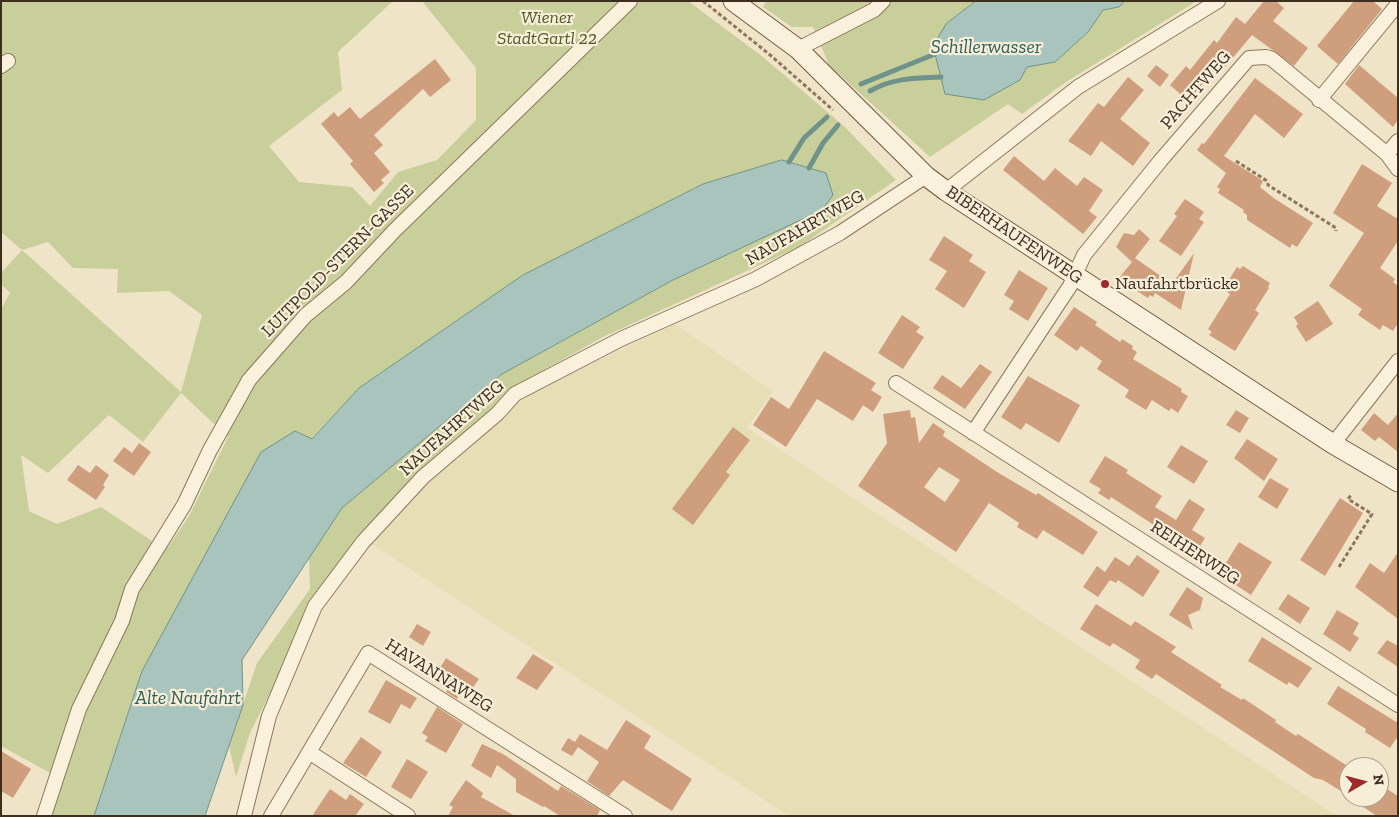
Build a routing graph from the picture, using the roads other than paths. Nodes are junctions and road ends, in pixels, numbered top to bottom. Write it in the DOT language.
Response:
graph roads {
  1 [pos="630,1"];
  2 [pos="733,1"];
  3 [pos="883,1"];
  4 [pos="1218,1"];
  5 [pos="1398,4"];
  6 [pos="798,49"];
  7 [pos="1319,100"];
  8 [pos="1398,141"];
  9 [pos="1387,154"];
  10 [pos="1398,169"];
  11 [pos="926,176"];
  12 [pos="946,191"];
  13 [pos="1074,275"];
  14 [pos="1398,360"];
  15 [pos="896,383"];
  16 [pos="973,433"];
  17 [pos="1333,444"];
  18 [pos="1398,482"];
  19 [pos="1398,705"];
  20 [pos="309,752"];
  21 [pos="44,816"];
  22 [pos="244,816"];
  23 [pos="271,816"];
  24 [pos="408,816"];
  25 [pos="625,816"];
  1 -- 21 [label="street, LUITPOLD-STERN-GASSE"];
  2 -- 6 [label="main road, BIBERHAUFENWEG"];
  3 -- 6 [label="street"];
  4 -- 12 [label="street"];
  5 -- 7 [label="street"];
  6 -- 11 [label="main road, BIBERHAUFENWEG"];
  7 -- 9 [label="street, PACHTWEG"];
  7 -- 13 [label="street, PACHTWEG"];
  8 -- 9 [label="street"];
  9 -- 10 [label="street, PACHTWEG"];
  11 -- 12 [label="main road, BIBERHAUFENWEG"];
  11 -- 22 [label="street, NAUFAHRTWEG"];
  12 -- 13 [label="main road, BIBERHAUFENWEG"];
  13 -- 16 [label="street"];
  13 -- 17 [label="main road, BIBERHAUFENWEG"];
  14 -- 17 [label="street"];
  15 -- 16 [label="street, REIHERWEG"];
  16 -- 19 [label="street, REIHERWEG"];
  17 -- 18 [label="main road, BIBERHAUFENWEG"];
  20 -- 23 [label="street, HAVANNAWEG"];
  20 -- 24 [label="street"];
  20 -- 25 [label="street, HAVANNAWEG"];
}
